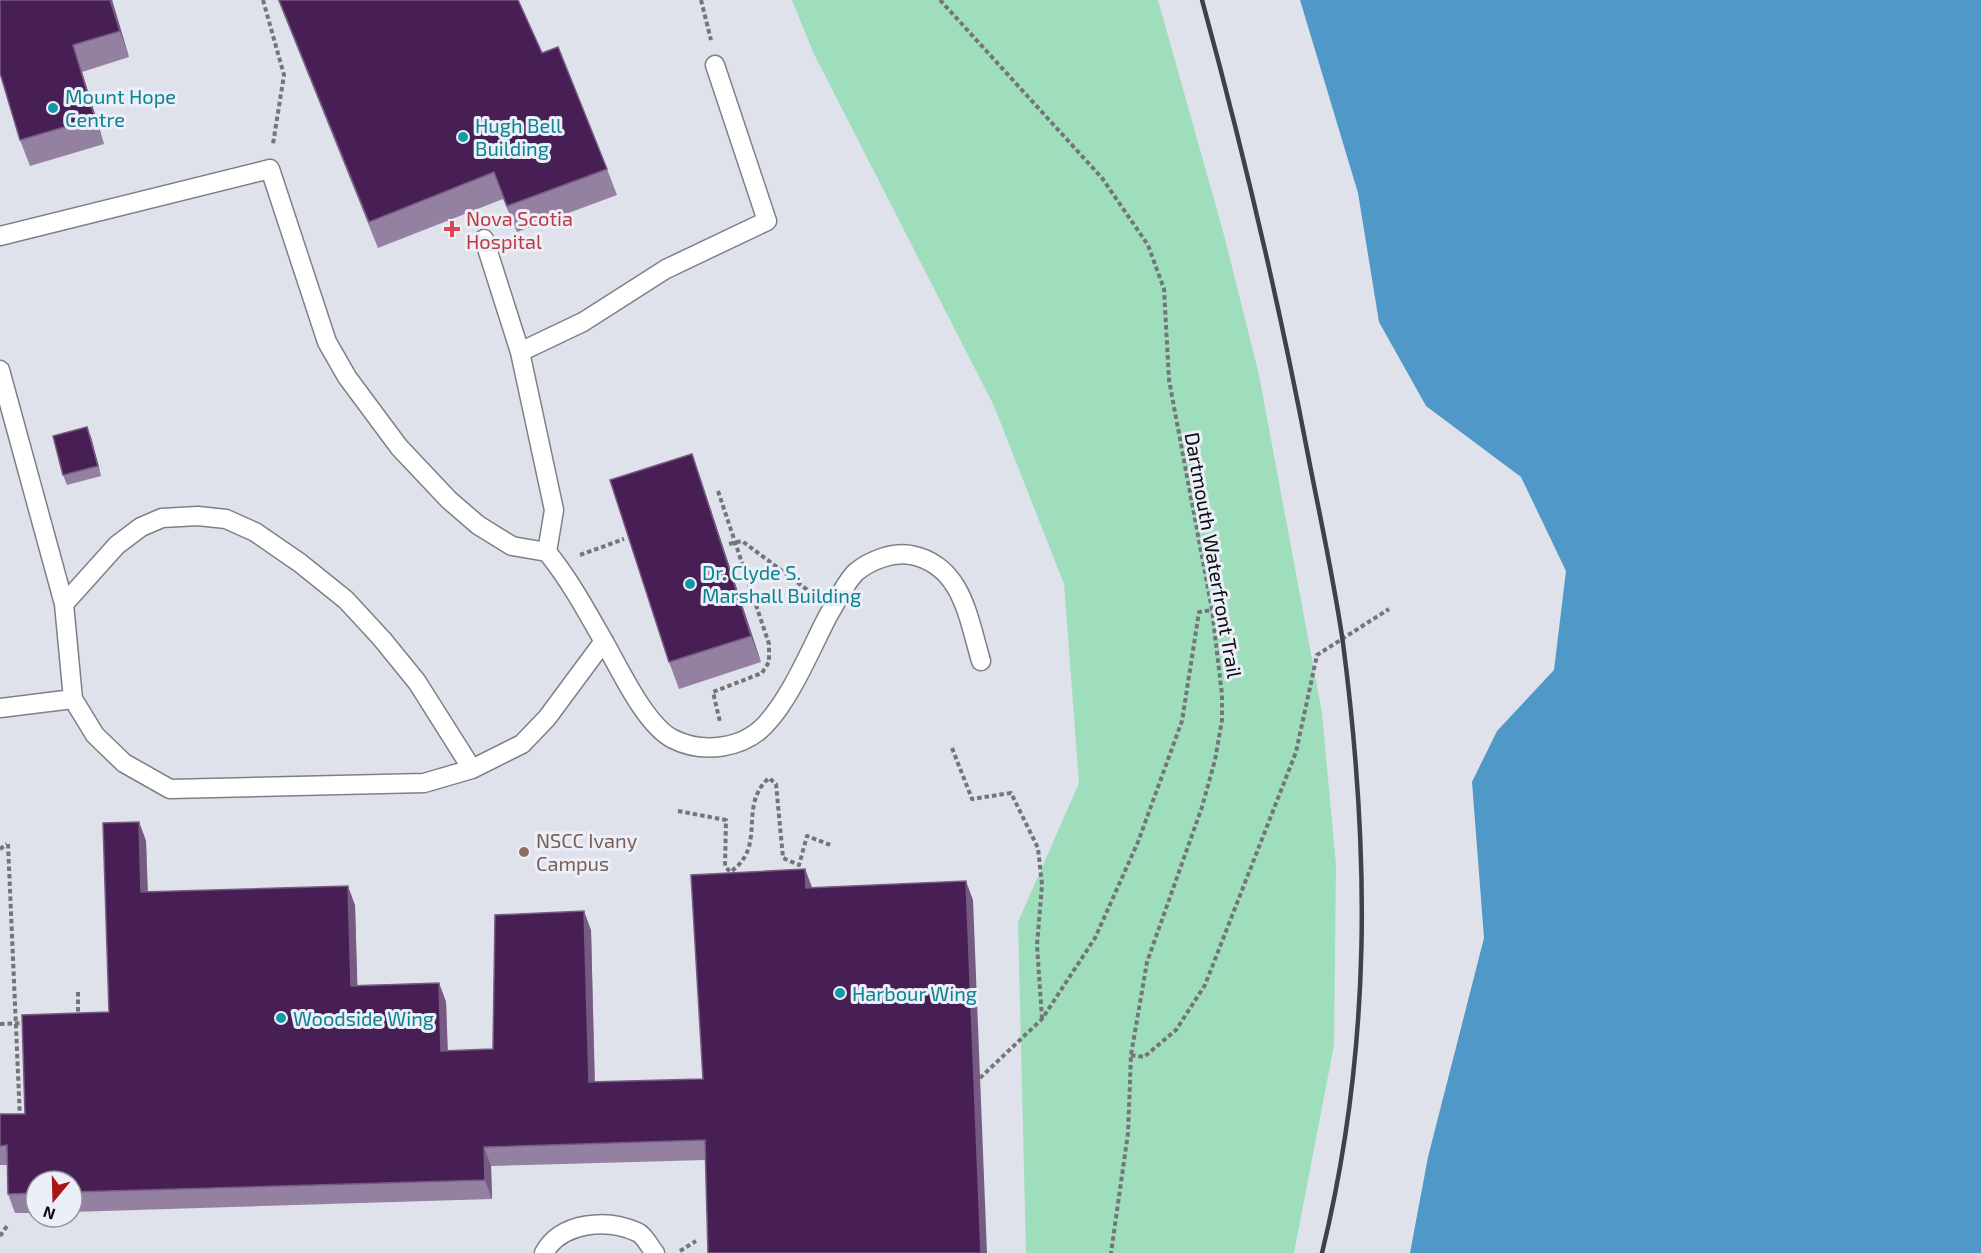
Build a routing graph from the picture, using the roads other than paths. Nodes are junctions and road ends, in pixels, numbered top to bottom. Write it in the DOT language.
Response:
graph roads {
  1 [pos="715,65"];
  2 [pos="0,236"];
  3 [pos="484,239"];
  4 [pos="520,352"];
  5 [pos="0,370"];
  6 [pos="552,558"];
  7 [pos="64,604"];
  8 [pos="604,641"];
  9 [pos="981,661"];
  10 [pos="73,699"];
  11 [pos="0,708"];
  12 [pos="472,769"];
  13 [pos="544,1253"];
  14 [pos="655,1253"];
  1 -- 4 [label="lane"];
  2 -- 6 [label="lane"];
  3 -- 4 [label="lane"];
  4 -- 6 [label="lane"];
  5 -- 7 [label="lane"];
  6 -- 8 [label="lane"];
  7 -- 10 [label="lane"];
  7 -- 12 [label="lane"];
  8 -- 9 [label="lane"];
  8 -- 12 [label="lane"];
  10 -- 11 [label="lane"];
  10 -- 12 [label="lane"];
  13 -- 14 [label="lane"];
}
